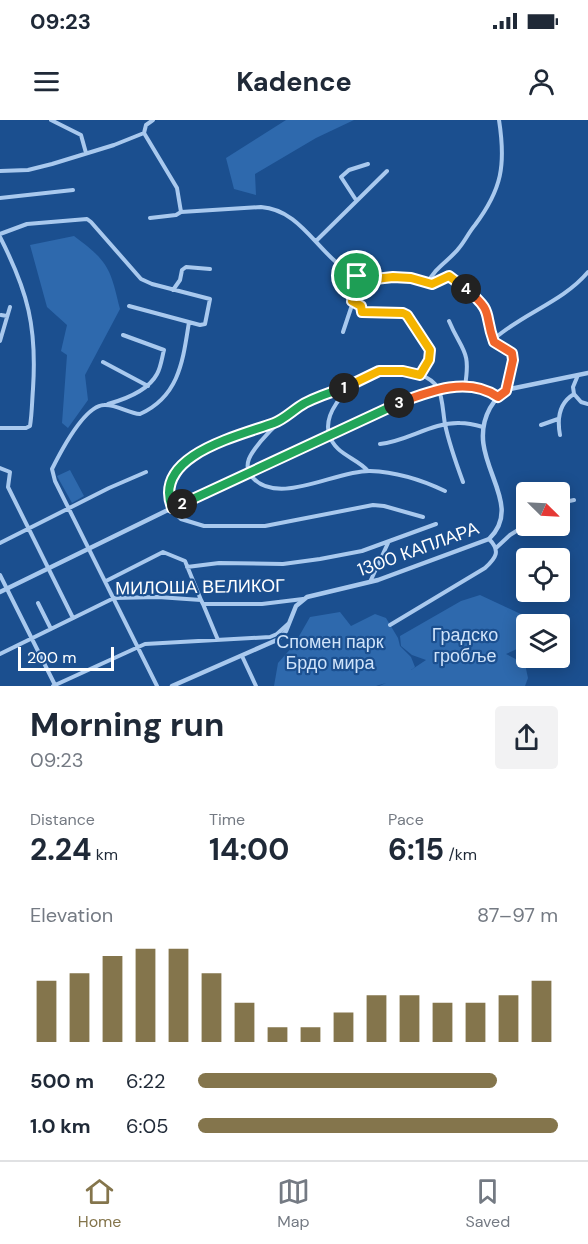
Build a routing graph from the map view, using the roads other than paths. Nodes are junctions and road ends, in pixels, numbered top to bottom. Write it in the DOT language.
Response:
graph roads {
  1 [pos="51,120"];
  2 [pos="153,120"];
  3 [pos="499,120"];
  4 [pos="144,133"];
  5 [pos="86,153"];
  6 [pos="368,164"];
  7 [pos="0,171"];
  8 [pos="387,171"];
  9 [pos="73,190"];
  10 [pos="0,198"];
  11 [pos="356,200"];
  12 [pos="181,212"];
  13 [pos="150,218"];
  14 [pos="0,235"];
  15 [pos="316,241"];
  16 [pos="210,269"];
  17 [pos="588,272"];
  18 [pos="357,276"];
  19 [pos="428,282"];
  20 [pos="173,290"];
  21 [pos="354,303"];
  22 [pos="129,306"];
  23 [pos="10,307"];
  24 [pos="1,315"];
  25 [pos="8,316"];
  26 [pos="449,321"];
  27 [pos="189,322"];
  28 [pos="343,332"];
  29 [pos="123,335"];
  30 [pos="0,340"];
  31 [pos="493,340"];
  32 [pos="103,362"];
  33 [pos="588,373"];
  34 [pos="420,375"];
  35 [pos="578,375"];
  36 [pos="148,386"];
  37 [pos="348,386"];
  38 [pos="465,386"];
  39 [pos="439,390"];
  40 [pos="506,391"];
  41 [pos="574,394"];
  42 [pos="498,397"];
  43 [pos="588,404"];
  44 [pos="107,405"];
  45 [pos="558,419"];
  46 [pos="276,423"];
  47 [pos="445,424"];
  48 [pos="541,425"];
  49 [pos="483,427"];
  50 [pos="0,428"];
  51 [pos="329,435"];
  52 [pos="560,435"];
  53 [pos="380,444"];
  54 [pos="0,468"];
  55 [pos="368,471"];
  56 [pos="146,472"];
  57 [pos="249,473"];
  58 [pos="463,482"];
  59 [pos="445,491"];
  60 [pos="574,500"];
  61 [pos="570,501"];
  62 [pos="70,508"];
  63 [pos="172,508"];
  64 [pos="423,517"];
  65 [pos="436,525"];
  66 [pos="29,528"];
  67 [pos="516,531"];
  68 [pos="489,539"];
  69 [pos="388,542"];
  70 [pos="0,543"];
  71 [pos="496,548"];
  72 [pos="89,549"];
  73 [pos="188,567"];
  74 [pos="48,568"];
  75 [pos="0,574"];
  76 [pos="106,581"];
  77 [pos="369,583"];
  78 [pos="7,588"];
  79 [pos="0,592"];
  80 [pos="114,598"];
  81 [pos="303,599"];
  82 [pos="202,602"];
  83 [pos="38,603"];
  84 [pos="73,618"];
  85 [pos="289,623"];
  86 [pos="390,625"];
  87 [pos="51,629"];
  88 [pos="32,638"];
  89 [pos="218,640"];
  90 [pos="138,646"];
  91 [pos="0,654"];
  92 [pos="242,656"];
  93 [pos="253,679"];
  94 [pos="54,686"];
  95 [pos="157,686"];
  96 [pos="172,686"];
  97 [pos="256,686"];
  98 [pos="262,686"];
  1 -- 5 [label="street"];
  2 -- 4 [label="street"];
  3 -- 19 [label="street"];
  4 -- 5 [label="street"];
  4 -- 12 [label="street"];
  5 -- 7 [label="street"];
  6 -- 11 [label="street"];
  8 -- 11 [label="street"];
  9 -- 10 [label="street"];
  11 -- 15 [label="street"];
  12 -- 13 [label="street"];
  12 -- 15 [label="street"];
  14 -- 20 [label="street"];
  14 -- 50 [label="street"];
  15 -- 18 [label="street"];
  16 -- 20 [label="street"];
  17 -- 31 [label="street"];
  18 -- 19 [label="street"];
  18 -- 21 [label="street"];
  19 -- 31 [label="street"];
  20 -- 27 [label="street"];
  21 -- 28 [label="street"];
  21 -- 34 [label="street"];
  22 -- 27 [label="street"];
  23 -- 25 [label="street"];
  24 -- 25 [label="street"];
  25 -- 30 [label="street"];
  26 -- 38 [label="street"];
  27 -- 44 [label="street"];
  29 -- 36 [label="street"];
  31 -- 40 [label="street"];
  32 -- 36 [label="street"];
  33 -- 35 [label="street"];
  34 -- 37 [label="street"];
  34 -- 39 [label="street"];
  35 -- 40 [label="street"];
  35 -- 41 [label="street"];
  36 -- 44 [label="street"];
  37 -- 46 [label="street"];
  37 -- 51 [label="street"];
  38 -- 39 [label="street"];
  38 -- 42 [label="street"];
  39 -- 47 [label="street"];
  39 -- 51 [label="street"];
  40 -- 42 [label="street"];
  41 -- 43 [label="street"];
  41 -- 45 [label="street"];
  42 -- 49 [label="street"];
  44 -- 62 [label="street"];
  45 -- 48 [label="street"];
  45 -- 52 [label="street"];
  46 -- 57 [label="street"];
  46 -- 63 [label="street"];
  47 -- 49 [label="street"];
  47 -- 53 [label="street"];
  47 -- 58 [label="street"];
  49 -- 68 [label="street, 1300 КАПЛАРА"];
  51 -- 55 [label="street"];
  51 -- 57 [label="street"];
  54 -- 66 [label="street"];
  55 -- 57 [label="street"];
  55 -- 59 [label="street"];
  56 -- 62 [label="street"];
  57 -- 63 [label="street"];
  60 -- 61 [label="street"];
  62 -- 66 [label="street"];
  62 -- 72 [label="street"];
  63 -- 64 [label="street"];
  63 -- 72 [label="street"];
  65 -- 69 [label="street"];
  66 -- 70 [label="street"];
  66 -- 74 [label="street"];
  67 -- 71 [label="street, 1300 КАПЛАРА"];
  68 -- 71 [label="street"];
  68 -- 77 [label="street, 1300 КАПЛАРА"];
  69 -- 73 [label="street"];
  69 -- 77 [label="street"];
  71 -- 86 [label="street, 1300 КАПЛАРА"];
  72 -- 74 [label="street"];
  72 -- 76 [label="street"];
  73 -- 76 [label="street"];
  73 -- 82 [label="street"];
  74 -- 78 [label="street"];
  74 -- 84 [label="street"];
  75 -- 78 [label="street"];
  76 -- 80 [label="street"];
  77 -- 81 [label="street, 1300 КАПЛАРА"];
  78 -- 79 [label="street"];
  78 -- 88 [label="street"];
  80 -- 82 [label="street, МИЛОША ВЕЛИКОГ"];
  80 -- 84 [label="street, МИЛОША ВЕЛИКОГ"];
  80 -- 90 [label="street"];
  81 -- 82 [label="street, МИЛОША ВЕЛИКОГ"];
  81 -- 85 [label="street"];
  82 -- 89 [label="street"];
  83 -- 87 [label="street"];
  84 -- 87 [label="street, МИЛОША ВЕЛИКОГ"];
  85 -- 89 [label="street"];
  85 -- 92 [label="street"];
  87 -- 88 [label="street, МИЛОША ВЕЛИКОГ"];
  88 -- 91 [label="street, МИЛОША ВЕЛИКОГ"];
  88 -- 94 [label="street"];
  89 -- 90 [label="street"];
  90 -- 94 [label="street"];
  90 -- 95 [label="street"];
  92 -- 93 [label="street"];
  92 -- 96 [label="street"];
  93 -- 97 [label="street"];
  93 -- 98 [label="street"];
}
